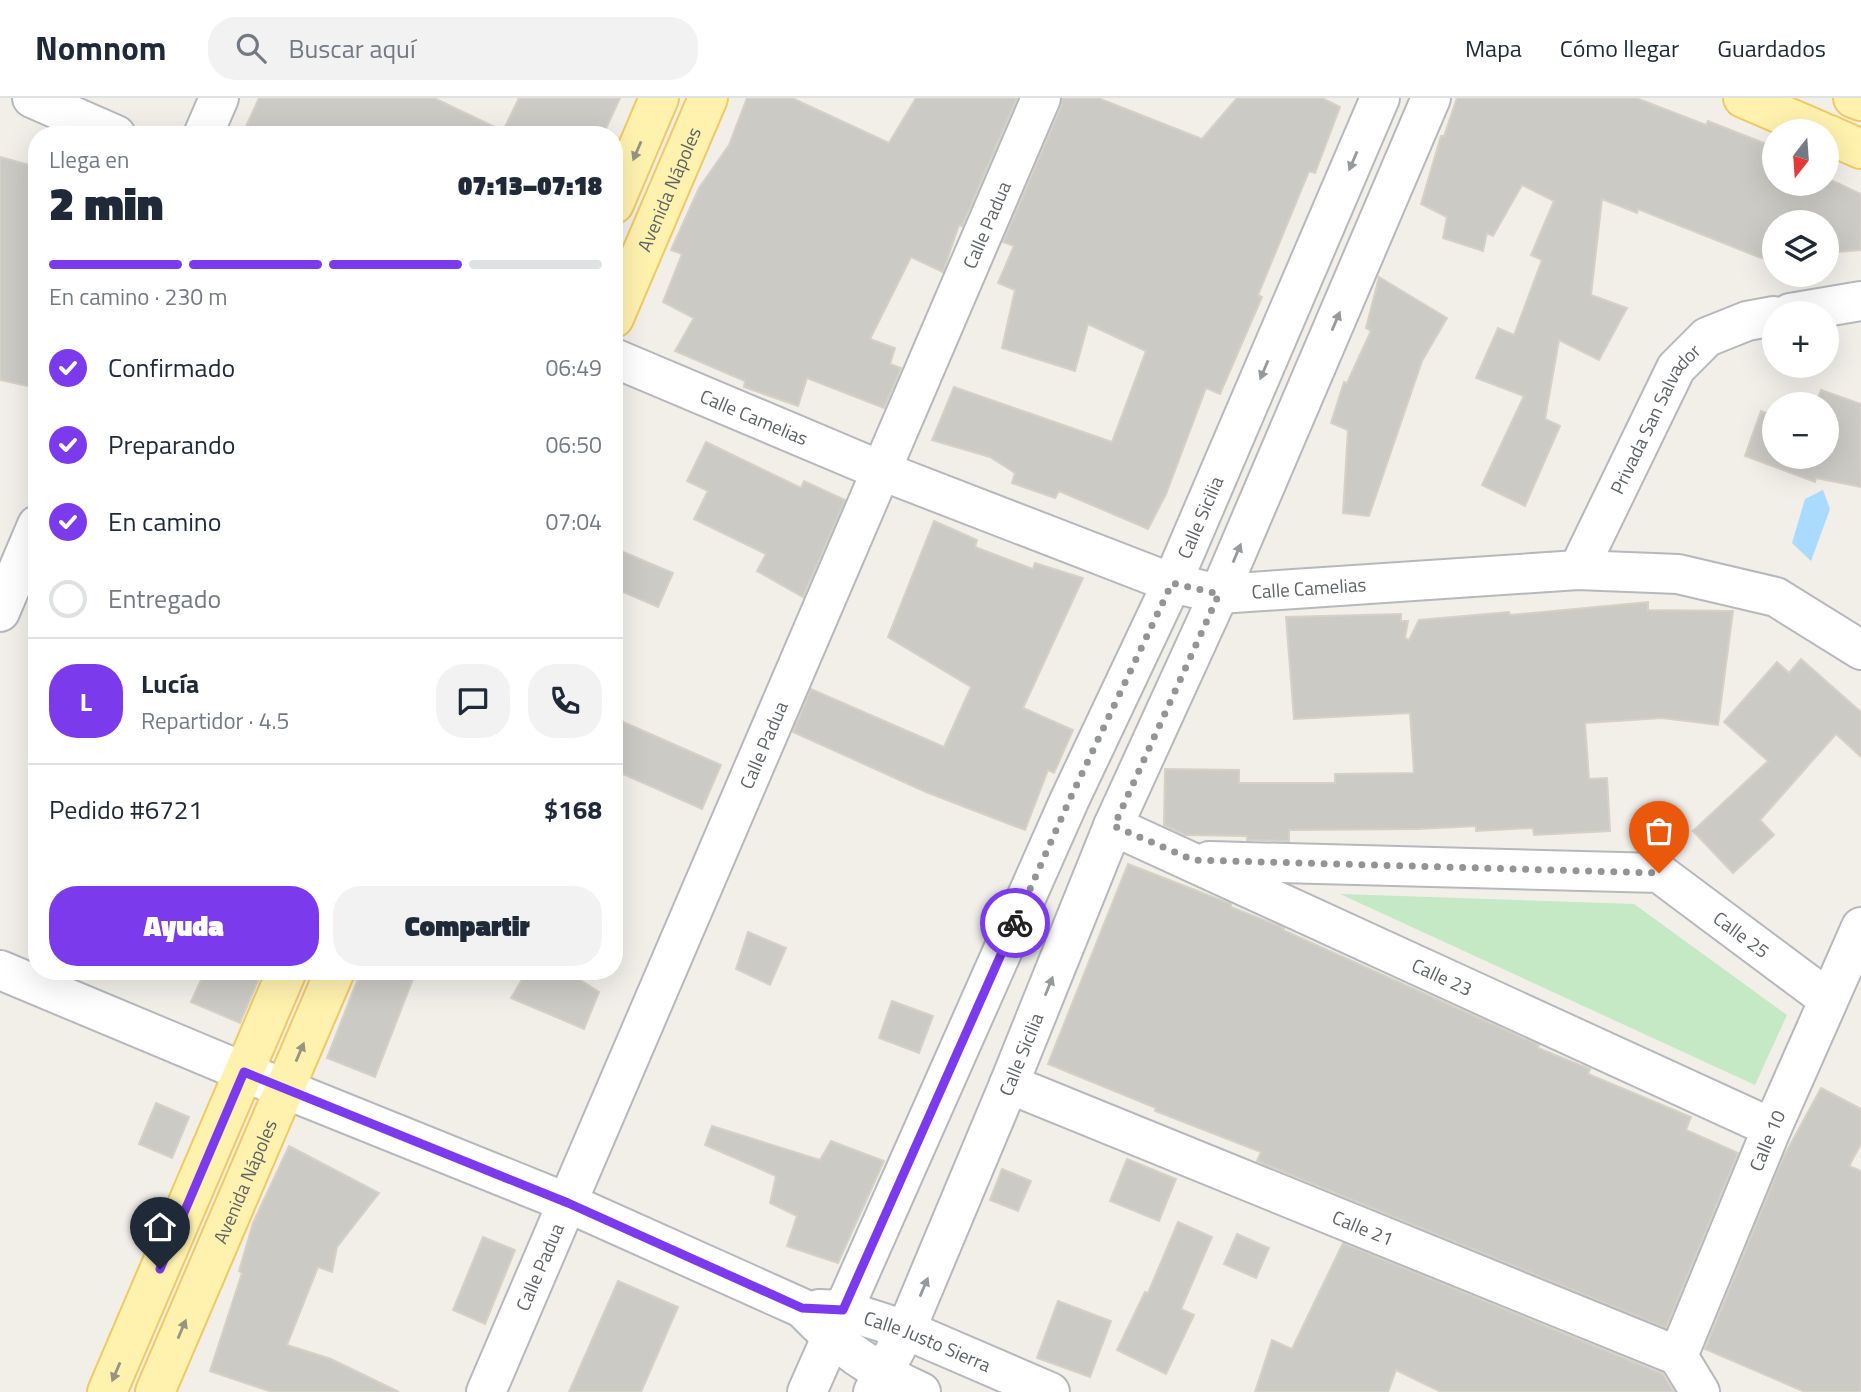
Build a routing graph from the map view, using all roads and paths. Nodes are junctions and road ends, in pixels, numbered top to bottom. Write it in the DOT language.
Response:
graph roads {
  1 [pos="32,98"];
  2 [pos="219,98"];
  3 [pos="659,98"];
  4 [pos="708,98"];
  5 [pos="1041,98"];
  6 [pos="1380,98"];
  7 [pos="1431,98"];
  8 [pos="1743,98"];
  9 [pos="1853,98"];
  10 [pos="1861,101"];
  11 [pos="1793,119"];
  12 [pos="96,126"];
  13 [pos="207,126"];
  14 [pos="1839,139"];
  15 [pos="1861,149"];
  16 [pos="623,183"];
  17 [pos="623,297"];
  18 [pos="1861,301"];
  19 [pos="1839,305"];
  20 [pos="1762,318"];
  21 [pos="623,362"];
  22 [pos="882,471"];
  23 [pos="28,546"];
  24 [pos="1578,570"];
  25 [pos="1172,583"];
  26 [pos="1219,594"];
  27 [pos="0,612"];
  28 [pos="1861,650"];
  29 [pos="1114,826"];
  30 [pos="1193,860"];
  31 [pos="1861,927"];
  32 [pos="0,970"];
  33 [pos="283,980"];
  34 [pos="331,980"];
  35 [pos="1828,999"];
  36 [pos="244,1072"];
  37 [pos="1009,1084"];
  38 [pos="285,1088"];
  39 [pos="1772,1128"];
  40 [pos="568,1203"];
  41 [pos="837,1324"];
  42 [pos="906,1330"];
  43 [pos="1678,1356"];
  44 [pos="877,1383"];
  45 [pos="107,1392"];
  46 [pos="155,1392"];
  47 [pos="486,1392"];
  48 [pos="807,1392"];
  49 [pos="921,1392"];
  50 [pos="1050,1392"];
  51 [pos="1700,1392"];
  1 -- 12 [label="street"];
  2 -- 13 [label="street"];
  3 -- 16 [label="main road, one-way"];
  4 -- 17 [label="main road, Avenida Nápoles"];
  5 -- 22 [label="street, Calle Padua"];
  6 -- 25 [label="street, Calle Sicilia, one-way"];
  26 -- 7 [label="street, Calle Sicilia, one-way"];
  8 -- 11 [label="main road"];
  9 -- 10 [label="main road"];
  14 -- 15 [label="main road"];
  18 -- 19 [label="street"];
  20 -- 24 [label="street, Privada San Salvador"];
  21 -- 22 [label="street, Calle Camelias"];
  22 -- 25 [label="street, Calle Camelias"];
  22 -- 40 [label="street, Calle Padua"];
  23 -- 27 [label="street"];
  24 -- 26 [label="street, Calle Camelias"];
  24 -- 28 [label="street, Calle Camelias"];
  25 -- 26 [label="street, Calle Camelias"];
  25 -- 41 [label="street, Calle Sicilia"];
  26 -- 29 [label="street, Calle Sicilia"];
  29 -- 30 [label="street, Calle 23"];
  37 -- 29 [label="street, Calle Sicilia, one-way"];
  30 -- 35 [label="street, Calle 25"];
  30 -- 39 [label="street, Calle 23"];
  31 -- 35 [label="street, Calle 10"];
  32 -- 36 [label="street"];
  33 -- 36 [label="main road"];
  38 -- 34 [label="main road, Avenida Nápoles, one-way"];
  35 -- 39 [label="street, Calle 10"];
  36 -- 38 [label="street"];
  36 -- 45 [label="main road, one-way"];
  42 -- 37 [label="street, Calle Sicilia, one-way"];
  37 -- 43 [label="street, Calle 21"];
  38 -- 40 [label="street"];
  46 -- 38 [label="main road, Avenida Nápoles, one-way"];
  39 -- 43 [label="street, Calle 10"];
  40 -- 41 [label="street"];
  40 -- 47 [label="street, Calle Padua"];
  41 -- 42 [label="street, Calle Justo Sierra"];
  41 -- 44 [label="street, Calle Justo Sierra"];
  41 -- 48 [label="street, Calle Sicilia"];
  42 -- 44 [label="street, Calle Sicilia"];
  42 -- 50 [label="street, Calle Justo Sierra"];
  43 -- 51 [label="street"];
  44 -- 49 [label="street, Calle Justo Sierra"];
}
